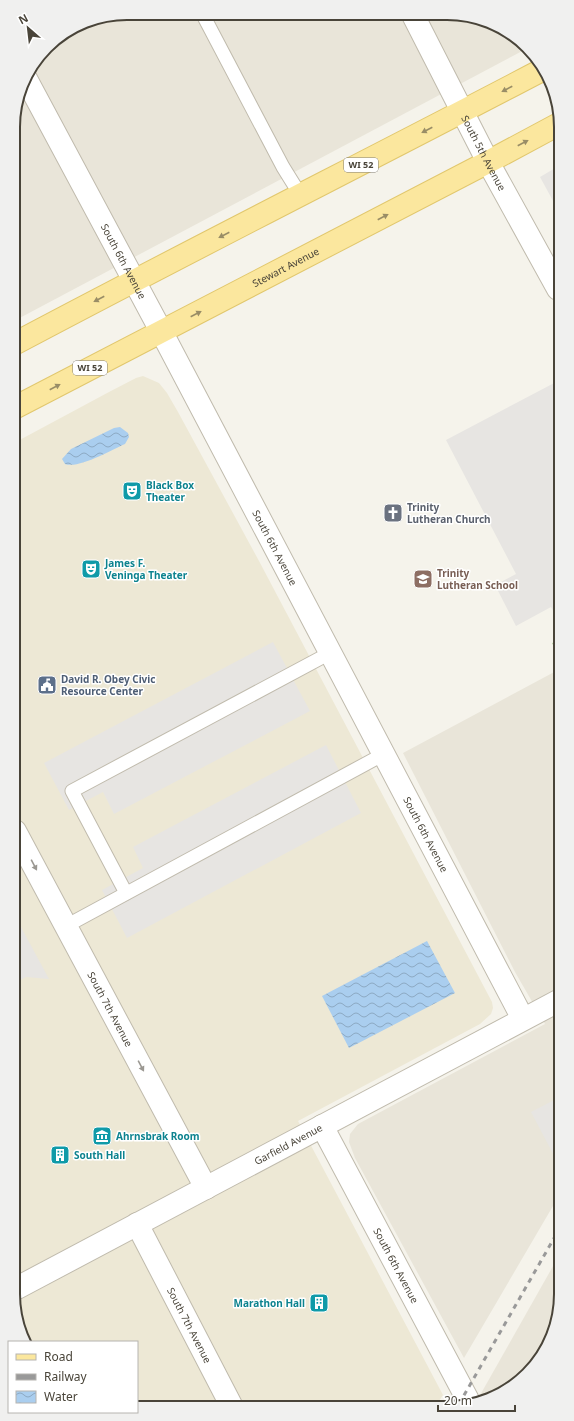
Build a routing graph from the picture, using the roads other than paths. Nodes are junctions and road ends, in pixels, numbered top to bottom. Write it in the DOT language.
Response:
graph roads {
  1 [pos="205,20"];
  2 [pos="416,20"];
  3 [pos="539,72"];
  4 [pos="29,84"];
  5 [pos="462,112"];
  6 [pos="554,127"];
  7 [pos="488,162"];
  8 [pos="301,196"];
  9 [pos="134,280"];
  10 [pos="554,282"];
  11 [pos="161,331"];
  12 [pos="20,341"];
  13 [pos="20,405"];
  14 [pos="330,653"];
  15 [pos="384,754"];
  16 [pos="20,840"];
  17 [pos="126,893"];
  18 [pos="66,926"];
  19 [pos="554,1003"];
  20 [pos="523,1020"];
  21 [pos="322,1126"];
  22 [pos="206,1188"];
  23 [pos="138,1224"];
  24 [pos="20,1286"];
  25 [pos="467,1399"];
  26 [pos="229,1401"];
  1 -- 8 [label="lane"];
  2 -- 5 [label="street, South 5th Avenue"];
  3 -- 5 [label="main road, WI 52, one-way"];
  4 -- 9 [label="street, South 6th Avenue"];
  5 -- 7 [label="street, South 5th Avenue"];
  5 -- 8 [label="main road, WI 52, one-way"];
  7 -- 6 [label="main road, Stewart Avenue / WI 52, one-way"];
  7 -- 10 [label="street, South 5th Avenue"];
  11 -- 7 [label="main road, Stewart Avenue / WI 52, one-way"];
  8 -- 9 [label="main road, WI 52, one-way"];
  9 -- 11 [label="street, South 6th Avenue"];
  9 -- 12 [label="main road, WI 52, one-way"];
  13 -- 11 [label="main road, Stewart Avenue / WI 52, one-way"];
  11 -- 14 [label="street, South 6th Avenue"];
  14 -- 15 [label="street, South 6th Avenue"];
  14 -- 17 [label="lane"];
  15 -- 17 [label="lane"];
  15 -- 20 [label="street, South 6th Avenue"];
  16 -- 18 [label="street, South 7th Avenue, one-way"];
  17 -- 18 [label="lane"];
  18 -- 22 [label="street, South 7th Avenue, one-way"];
  19 -- 20 [label="street, Garfield Avenue"];
  20 -- 21 [label="street, Garfield Avenue"];
  21 -- 22 [label="street, Garfield Avenue"];
  21 -- 25 [label="street, South 6th Avenue"];
  22 -- 23 [label="street, Garfield Avenue"];
  23 -- 24 [label="street, Garfield Avenue"];
  23 -- 26 [label="street, South 7th Avenue"];
}
